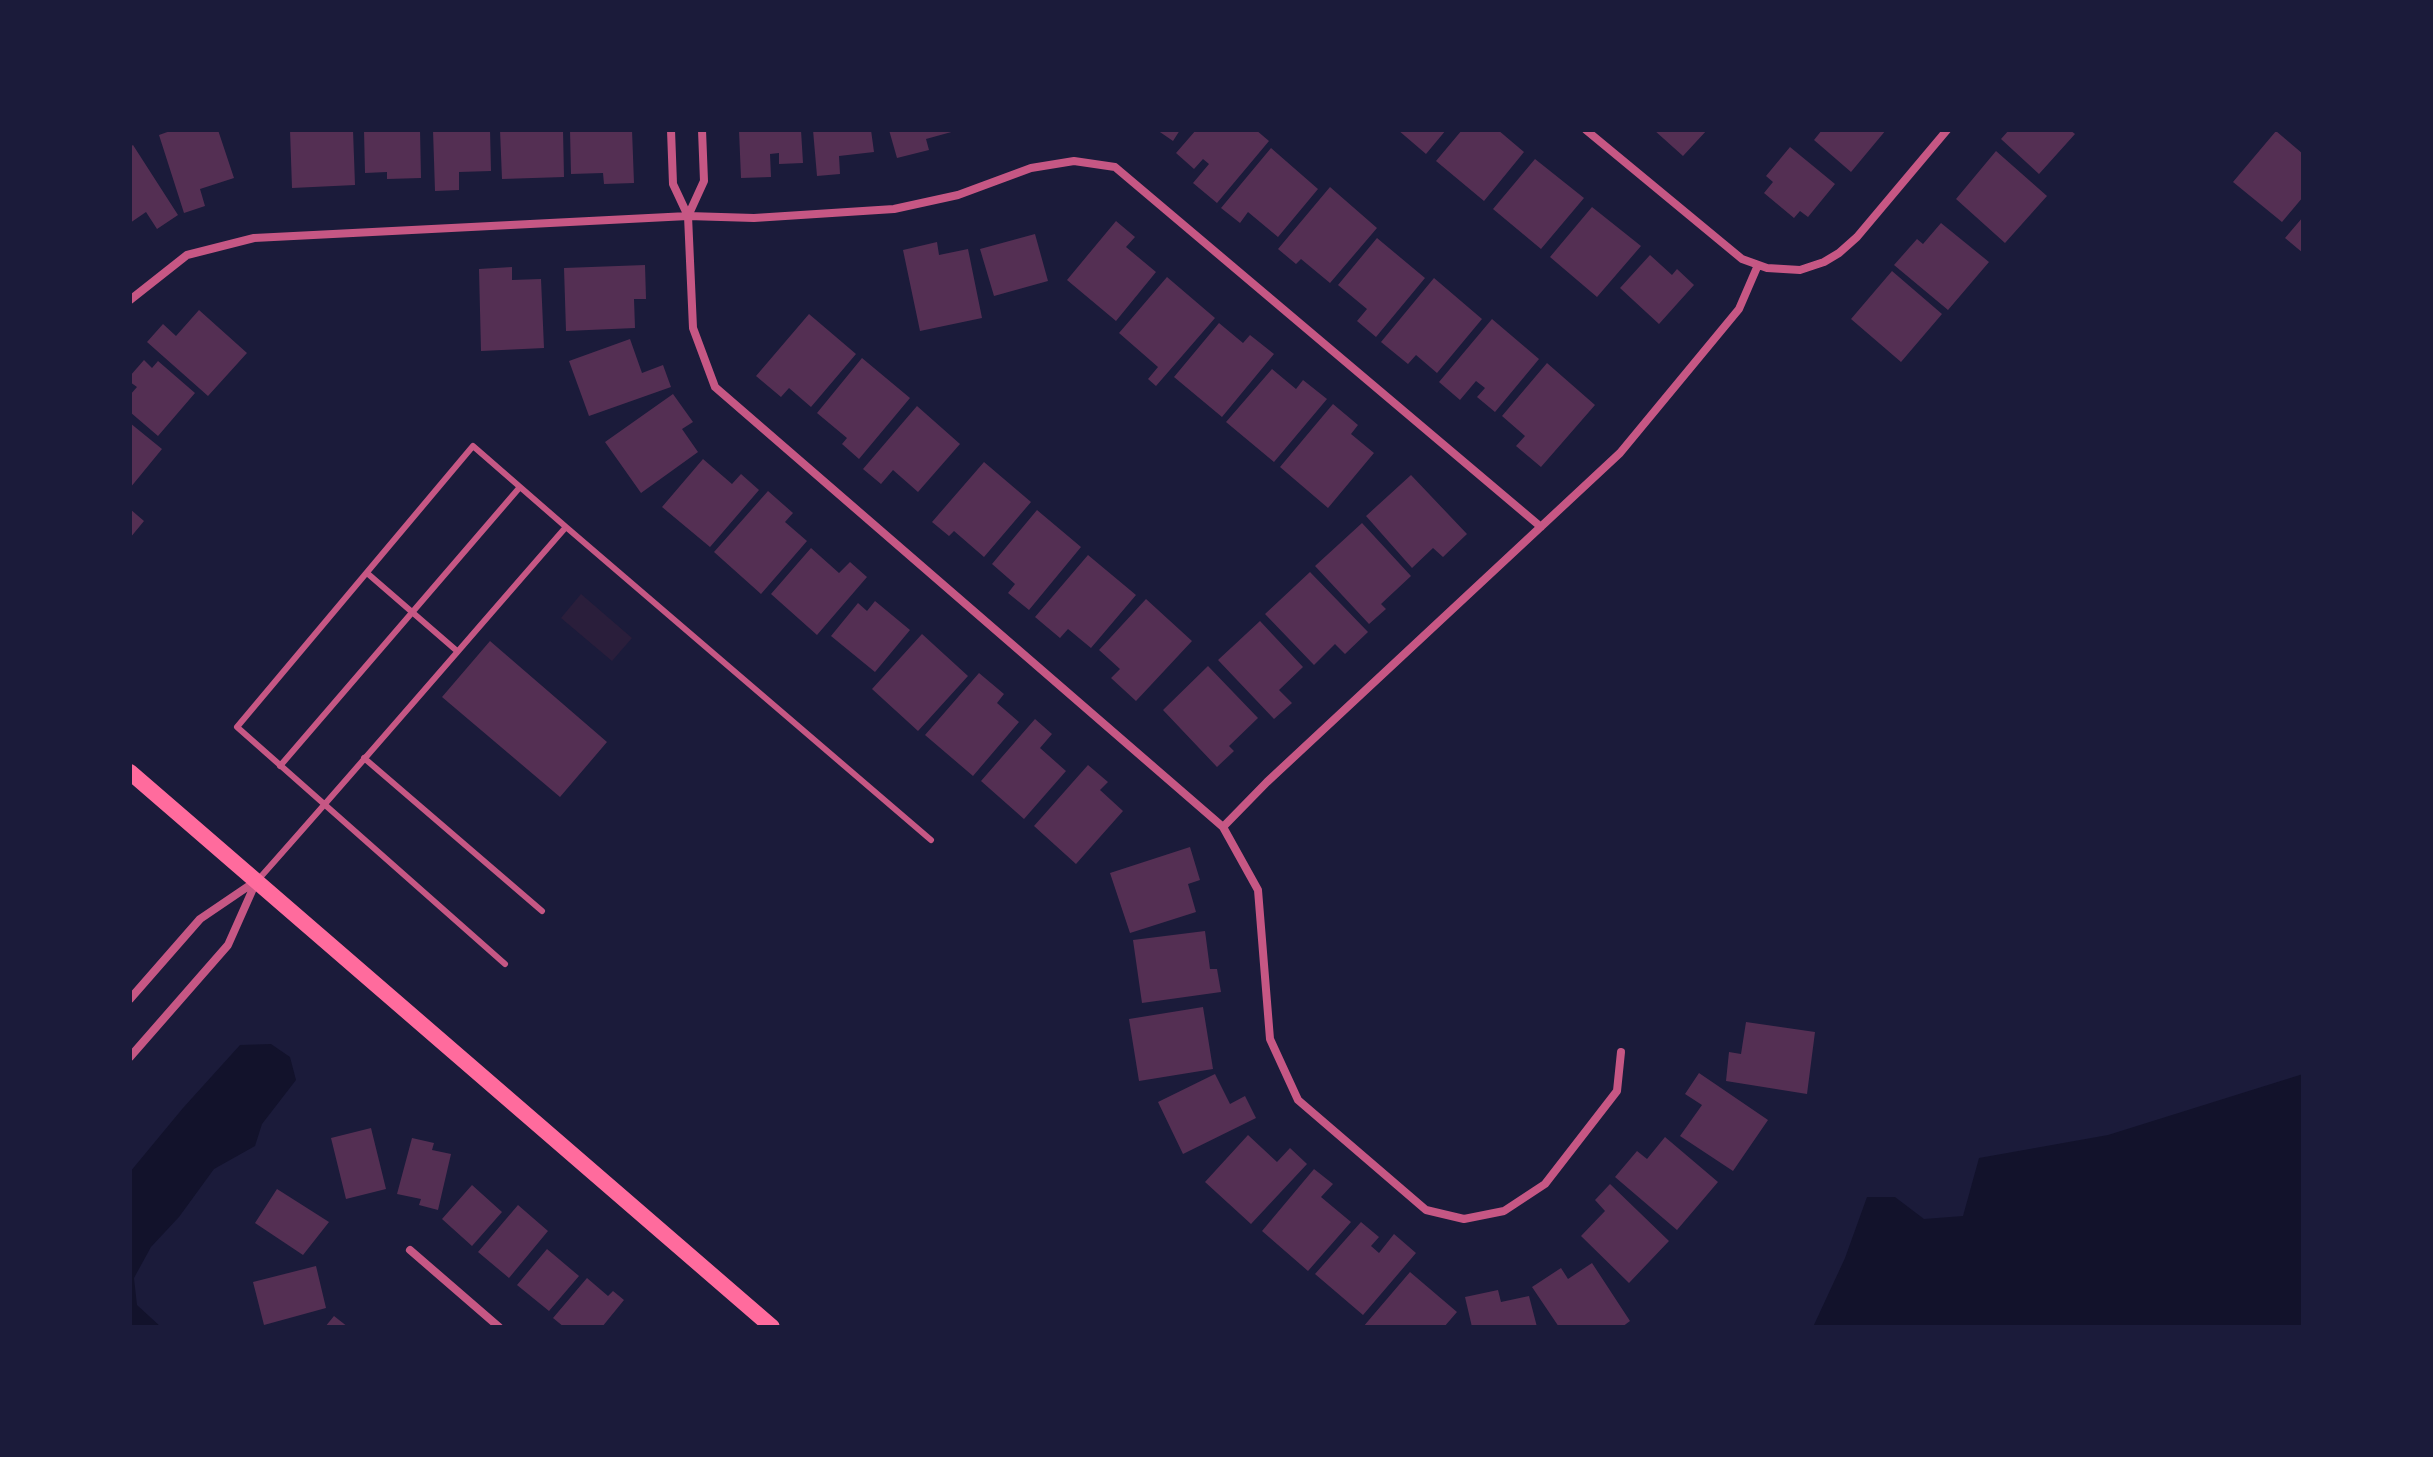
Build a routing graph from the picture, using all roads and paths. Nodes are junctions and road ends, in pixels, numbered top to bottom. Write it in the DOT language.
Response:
graph roads {
  1 [pos="671,130"];
  2 [pos="702,130"];
  3 [pos="1586,130"];
  4 [pos="1947,130"];
  5 [pos="688,216"];
  6 [pos="1758,265"];
  7 [pos="130,300"];
  8 [pos="520,487"];
  9 [pos="566,527"];
  10 [pos="1541,527"];
  11 [pos="367,573"];
  12 [pos="412,612"];
  13 [pos="457,651"];
  14 [pos="364,758"];
  15 [pos="280,766"];
  16 [pos="130,772"];
  17 [pos="323,805"];
  18 [pos="1223,827"];
  19 [pos="931,840"];
  20 [pos="257,881"];
  21 [pos="542,911"];
  22 [pos="505,964"];
  23 [pos="130,999"];
  24 [pos="1621,1052"];
  25 [pos="130,1057"];
  26 [pos="410,1250"];
  27 [pos="499,1327"];
  28 [pos="772,1327"];
  1 -- 5 [label="street"];
  2 -- 5 [label="street"];
  3 -- 6 [label="street"];
  4 -- 6 [label="street"];
  5 -- 7 [label="street"];
  5 -- 10 [label="street"];
  5 -- 18 [label="street"];
  6 -- 10 [label="street"];
  8 -- 9 [label="lane"];
  8 -- 11 [label="lane"];
  8 -- 12 [label="lane"];
  9 -- 13 [label="lane"];
  9 -- 19 [label="lane"];
  10 -- 18 [label="street"];
  11 -- 12 [label="lane"];
  11 -- 15 [label="lane"];
  12 -- 13 [label="lane"];
  12 -- 15 [label="lane"];
  13 -- 14 [label="lane"];
  14 -- 17 [label="lane"];
  14 -- 21 [label="lane"];
  15 -- 17 [label="lane"];
  16 -- 20 [label="main road"];
  17 -- 20 [label="lane"];
  17 -- 22 [label="lane"];
  18 -- 24 [label="street"];
  20 -- 23 [label="street"];
  20 -- 25 [label="street"];
  20 -- 28 [label="main road"];
  26 -- 27 [label="street"];
}
